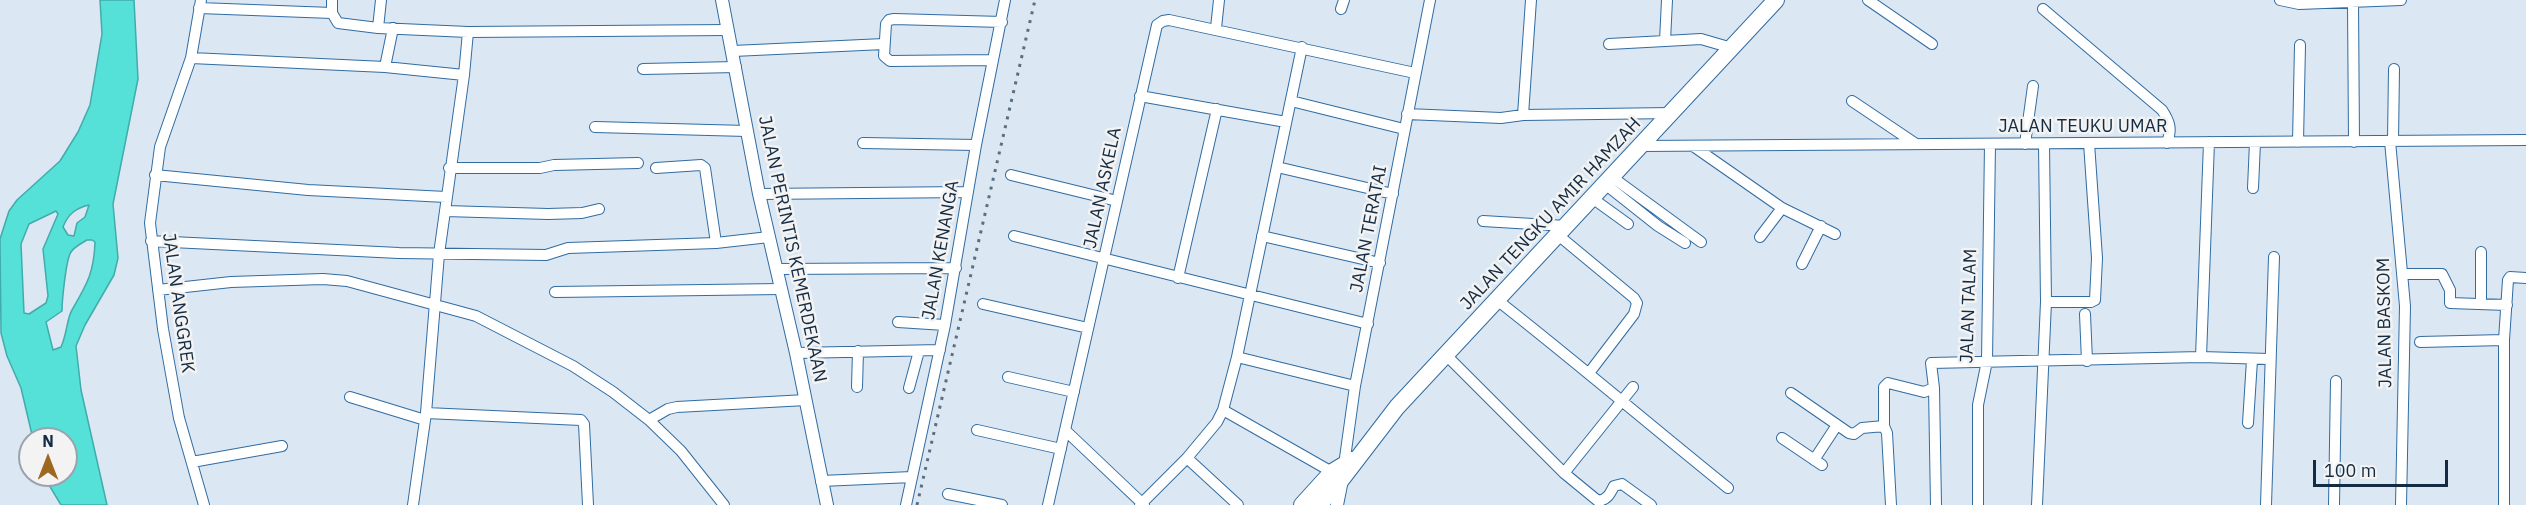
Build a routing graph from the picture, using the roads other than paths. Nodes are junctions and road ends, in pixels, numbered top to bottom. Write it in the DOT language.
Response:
graph roads {
  1 [pos="332,0"];
  2 [pos="381,0"];
  3 [pos="722,0"];
  4 [pos="1005,0"];
  5 [pos="1220,0"];
  6 [pos="1430,0"];
  7 [pos="1531,0"];
  8 [pos="1667,0"];
  9 [pos="1776,0"];
  10 [pos="1868,0"];
  11 [pos="2280,0"];
  12 [pos="2401,0"];
  13 [pos="2317,2"];
  14 [pos="2353,2"];
  15 [pos="200,4"];
  16 [pos="2043,9"];
  17 [pos="335,18"];
  18 [pos="1002,22"];
  19 [pos="378,28"];
  20 [pos="393,28"];
  21 [pos="1216,28"];
  22 [pos="728,30"];
  23 [pos="468,32"];
  24 [pos="1665,41"];
  25 [pos="884,44"];
  26 [pos="1609,44"];
  27 [pos="1932,44"];
  28 [pos="2300,45"];
  29 [pos="1302,47"];
  30 [pos="1732,48"];
  31 [pos="732,51"];
  32 [pos="190,57"];
  33 [pos="993,60"];
  34 [pos="385,67"];
  35 [pos="736,67"];
  36 [pos="643,69"];
  37 [pos="2394,69"];
  38 [pos="1415,73"];
  39 [pos="464,75"];
  40 [pos="2033,86"];
  41 [pos="1140,96"];
  42 [pos="1291,101"];
  43 [pos="1852,101"];
  44 [pos="1217,109"];
  45 [pos="1672,113"];
  46 [pos="1407,114"];
  47 [pos="1523,115"];
  48 [pos="1287,122"];
  49 [pos="595,127"];
  50 [pos="1404,129"];
  51 [pos="747,131"];
  52 [pos="2526,140"];
  53 [pos="2392,141"];
  54 [pos="2209,142"];
  55 [pos="2298,142"];
  56 [pos="2354,142"];
  57 [pos="863,143"];
  58 [pos="2090,143"];
  59 [pos="2167,143"];
  60 [pos="1916,144"];
  61 [pos="1990,144"];
  62 [pos="2025,144"];
  63 [pos="2044,144"];
  64 [pos="976,145"];
  65 [pos="1641,146"];
  66 [pos="1693,146"];
  67 [pos="2255,148"];
  68 [pos="638,163"];
  69 [pos="1276,167"];
  70 [pos="449,168"];
  71 [pos="656,168"];
  72 [pos="155,175"];
  73 [pos="1011,175"];
  74 [pos="1608,181"];
  75 [pos="2253,188"];
  76 [pos="968,192"];
  77 [pos="759,194"];
  78 [pos="1393,194"];
  79 [pos="446,197"];
  80 [pos="1592,198"];
  81 [pos="1117,201"];
  82 [pos="1782,208"];
  83 [pos="599,209"];
  84 [pos="445,211"];
  85 [pos="1483,221"];
  86 [pos="1628,224"];
  87 [pos="1821,226"];
  88 [pos="1562,230"];
  89 [pos="1835,234"];
  90 [pos="1014,236"];
  91 [pos="1262,236"];
  92 [pos="769,237"];
  93 [pos="1760,237"];
  94 [pos="151,241"];
  95 [pos="1701,242"];
  96 [pos="716,243"];
  97 [pos="1685,243"];
  98 [pos="2481,252"];
  99 [pos="439,254"];
  100 [pos="2274,257"];
  101 [pos="1105,258"];
  102 [pos="1380,263"];
  103 [pos="1802,264"];
  104 [pos="956,268"];
  105 [pos="777,269"];
  106 [pos="2403,274"];
  107 [pos="1178,278"];
  108 [pos="2526,278"];
  109 [pos="781,289"];
  110 [pos="158,290"];
  111 [pos="555,292"];
  112 [pos="1249,295"];
  113 [pos="1497,300"];
  114 [pos="2046,302"];
  115 [pos="434,304"];
  116 [pos="983,304"];
  117 [pos="2481,304"];
  118 [pos="2507,305"];
  119 [pos="2085,314"];
  120 [pos="898,322"];
  121 [pos="945,324"];
  122 [pos="1368,324"];
  123 [pos="1088,328"];
  124 [pos="2504,340"];
  125 [pos="2420,342"];
  126 [pos="940,350"];
  127 [pos="858,351"];
  128 [pos="919,351"];
  129 [pos="796,352"];
  130 [pos="1446,355"];
  131 [pos="1237,357"];
  132 [pos="2201,357"];
  133 [pos="2269,359"];
  134 [pos="2252,360"];
  135 [pos="1987,361"];
  136 [pos="2087,361"];
  137 [pos="2043,362"];
  138 [pos="1589,374"];
  139 [pos="1008,377"];
  140 [pos="2336,381"];
  141 [pos="1355,386"];
  142 [pos="857,387"];
  143 [pos="1633,387"];
  144 [pos="909,388"];
  145 [pos="1934,388"];
  146 [pos="1074,392"];
  147 [pos="1791,393"];
  148 [pos="350,398"];
  149 [pos="806,400"];
  150 [pos="1622,402"];
  151 [pos="1223,410"];
  152 [pos="425,416"];
  153 [pos="649,420"];
  154 [pos="2248,423"];
  155 [pos="1837,425"];
  156 [pos="1884,426"];
  157 [pos="977,430"];
  158 [pos="1065,430"];
  159 [pos="1782,438"];
  160 [pos="282,446"];
  161 [pos="1061,449"];
  162 [pos="1187,458"];
  163 [pos="192,462"];
  164 [pos="1344,468"];
  165 [pos="1564,473"];
  166 [pos="912,477"];
  167 [pos="821,481"];
  168 [pos="1728,488"];
  169 [pos="948,494"];
  170 [pos="1142,504"];
  171 [pos="204,505"];
  172 [pos="413,505"];
  173 [pos="588,505"];
  174 [pos="724,505"];
  175 [pos="827,505"];
  176 [pos="906,505"];
  177 [pos="1002,505"];
  178 [pos="1048,505"];
  179 [pos="1238,505"];
  180 [pos="1302,505"];
  181 [pos="1319,505"];
  182 [pos="1337,505"];
  183 [pos="1651,505"];
  184 [pos="1891,505"];
  185 [pos="1936,505"];
  186 [pos="1978,505"];
  187 [pos="2037,505"];
  188 [pos="2266,505"];
  189 [pos="2334,505"];
  190 [pos="2401,505"];
  191 [pos="2504,505"];
  1 -- 17 [label="street"];
  2 -- 19 [label="street"];
  3 -- 22 [label="street, JALAN PERINTIS KEMERDEKAAN"];
  4 -- 18 [label="street, JALAN KENANGA"];
  5 -- 21 [label="street"];
  6 -- 38 [label="street, JALAN TERATAI"];
  7 -- 47 [label="street"];
  8 -- 24 [label="street"];
  9 -- 30 [label="main road, JALAN TENGKU AMIR HAMZAH"];
  10 -- 27 [label="street"];
  11 -- 13 [label="street"];
  12 -- 14 [label="street"];
  13 -- 14 [label="street"];
  14 -- 56 [label="street"];
  15 -- 17 [label="street"];
  15 -- 32 [label="street, JALAN ANGGREK"];
  16 -- 59 [label="street"];
  17 -- 19 [label="street"];
  18 -- 25 [label="street"];
  18 -- 33 [label="street, JALAN KENANGA"];
  19 -- 20 [label="street"];
  20 -- 23 [label="street"];
  20 -- 34 [label="street"];
  21 -- 29 [label="street, JALAN ASKELA"];
  21 -- 41 [label="street, JALAN ASKELA"];
  22 -- 23 [label="street"];
  22 -- 31 [label="street, JALAN PERINTIS KEMERDEKAAN"];
  23 -- 39 [label="street"];
  24 -- 26 [label="street"];
  24 -- 30 [label="street"];
  25 -- 31 [label="street"];
  25 -- 33 [label="street"];
  28 -- 55 [label="street"];
  29 -- 38 [label="street, JALAN ASKELA"];
  29 -- 42 [label="street"];
  30 -- 45 [label="main road, JALAN TENGKU AMIR HAMZAH"];
  31 -- 35 [label="street, JALAN PERINTIS KEMERDEKAAN"];
  32 -- 34 [label="street"];
  32 -- 72 [label="street, JALAN ANGGREK"];
  33 -- 64 [label="street, JALAN KENANGA"];
  34 -- 39 [label="street"];
  35 -- 36 [label="street"];
  35 -- 51 [label="street, JALAN PERINTIS KEMERDEKAAN"];
  37 -- 53 [label="street, JALAN BASKOM"];
  38 -- 46 [label="street, JALAN TERATAI"];
  39 -- 70 [label="street"];
  40 -- 62 [label="street"];
  41 -- 44 [label="street"];
  41 -- 81 [label="street, JALAN ASKELA"];
  42 -- 48 [label="street"];
  42 -- 50 [label="street"];
  43 -- 60 [label="street"];
  44 -- 48 [label="street"];
  44 -- 107 [label="street"];
  45 -- 47 [label="street"];
  45 -- 65 [label="main road, JALAN TENGKU AMIR HAMZAH"];
  46 -- 47 [label="street"];
  46 -- 50 [label="street, JALAN TERATAI"];
  48 -- 69 [label="street"];
  49 -- 51 [label="street"];
  50 -- 78 [label="street, JALAN TERATAI"];
  51 -- 77 [label="street, JALAN PERINTIS KEMERDEKAAN"];
  52 -- 53 [label="street, JALAN TEUKU UMAR"];
  53 -- 56 [label="street, JALAN TEUKU UMAR"];
  53 -- 106 [label="street, JALAN BASKOM"];
  54 -- 59 [label="street, JALAN TEUKU UMAR"];
  54 -- 67 [label="street, JALAN TEUKU UMAR"];
  54 -- 132 [label="street"];
  55 -- 56 [label="street, JALAN TEUKU UMAR"];
  55 -- 67 [label="street, JALAN TEUKU UMAR"];
  57 -- 64 [label="street"];
  58 -- 59 [label="street, JALAN TEUKU UMAR"];
  58 -- 63 [label="street, JALAN TEUKU UMAR"];
  58 -- 114 [label="street"];
  60 -- 61 [label="street, JALAN TEUKU UMAR"];
  60 -- 66 [label="street, JALAN TEUKU UMAR"];
  61 -- 62 [label="street, JALAN TEUKU UMAR"];
  61 -- 135 [label="street, JALAN TALAM"];
  62 -- 63 [label="street, JALAN TEUKU UMAR"];
  63 -- 114 [label="street"];
  64 -- 76 [label="street, JALAN KENANGA"];
  65 -- 66 [label="street, JALAN TEUKU UMAR"];
  65 -- 74 [label="main road, JALAN TENGKU AMIR HAMZAH"];
  66 -- 82 [label="street"];
  67 -- 75 [label="street"];
  68 -- 70 [label="street"];
  69 -- 78 [label="street"];
  69 -- 91 [label="street"];
  70 -- 79 [label="street"];
  71 -- 96 [label="street"];
  72 -- 79 [label="street"];
  72 -- 94 [label="street, JALAN ANGGREK"];
  73 -- 81 [label="street"];
  74 -- 80 [label="main road, JALAN TENGKU AMIR HAMZAH"];
  74 -- 95 [label="street"];
  74 -- 97 [label="street"];
  76 -- 77 [label="street"];
  76 -- 104 [label="street, JALAN KENANGA"];
  77 -- 92 [label="street, JALAN PERINTIS KEMERDEKAAN"];
  78 -- 102 [label="street, JALAN TERATAI"];
  79 -- 84 [label="street"];
  80 -- 86 [label="street"];
  80 -- 88 [label="main road, JALAN TENGKU AMIR HAMZAH"];
  81 -- 101 [label="street, JALAN ASKELA"];
  82 -- 87 [label="street"];
  82 -- 93 [label="street"];
  83 -- 84 [label="street"];
  84 -- 99 [label="street"];
  85 -- 88 [label="street"];
  87 -- 89 [label="street"];
  87 -- 103 [label="street"];
  88 -- 113 [label="main road, JALAN TENGKU AMIR HAMZAH"];
  88 -- 138 [label="street"];
  90 -- 101 [label="street"];
  91 -- 102 [label="street"];
  91 -- 112 [label="street"];
  92 -- 96 [label="street"];
  92 -- 105 [label="street, JALAN PERINTIS KEMERDEKAAN"];
  94 -- 99 [label="street"];
  94 -- 110 [label="street, JALAN ANGGREK"];
  96 -- 99 [label="street"];
  98 -- 117 [label="street"];
  99 -- 115 [label="street"];
  100 -- 133 [label="street"];
  101 -- 107 [label="street"];
  101 -- 123 [label="street, JALAN ASKELA"];
  102 -- 122 [label="street, JALAN TERATAI"];
  104 -- 105 [label="street"];
  104 -- 121 [label="street, JALAN KENANGA"];
  105 -- 109 [label="street, JALAN PERINTIS KEMERDEKAAN"];
  106 -- 117 [label="street"];
  106 -- 190 [label="street, JALAN BASKOM"];
  107 -- 112 [label="street"];
  108 -- 118 [label="street"];
  109 -- 111 [label="street"];
  109 -- 129 [label="street, JALAN PERINTIS KEMERDEKAAN"];
  110 -- 115 [label="street"];
  110 -- 163 [label="street, JALAN ANGGREK"];
  112 -- 122 [label="street"];
  112 -- 131 [label="street"];
  113 -- 130 [label="main road, JALAN TENGKU AMIR HAMZAH"];
  113 -- 138 [label="street"];
  114 -- 137 [label="street"];
  115 -- 152 [label="street"];
  115 -- 153 [label="street"];
  116 -- 123 [label="street"];
  117 -- 118 [label="street"];
  118 -- 124 [label="street"];
  119 -- 136 [label="street"];
  120 -- 121 [label="street"];
  121 -- 126 [label="street, JALAN KENANGA"];
  122 -- 141 [label="street, JALAN TERATAI"];
  123 -- 146 [label="street, JALAN ASKELA"];
  124 -- 125 [label="street"];
  124 -- 191 [label="street"];
  126 -- 128 [label="street"];
  126 -- 166 [label="street, JALAN KENANGA"];
  127 -- 128 [label="street"];
  127 -- 129 [label="street"];
  127 -- 142 [label="street"];
  128 -- 144 [label="street"];
  129 -- 149 [label="street, JALAN PERINTIS KEMERDEKAAN"];
  130 -- 164 [label="main road, JALAN TENGKU AMIR HAMZAH"];
  130 -- 165 [label="street"];
  131 -- 141 [label="street"];
  131 -- 151 [label="street"];
  132 -- 134 [label="street"];
  132 -- 136 [label="street"];
  133 -- 134 [label="street"];
  133 -- 188 [label="street"];
  134 -- 154 [label="street"];
  135 -- 137 [label="street"];
  135 -- 145 [label="street"];
  135 -- 186 [label="street, JALAN TALAM"];
  136 -- 137 [label="street"];
  137 -- 187 [label="street"];
  138 -- 150 [label="street"];
  139 -- 146 [label="street"];
  140 -- 189 [label="street"];
  141 -- 164 [label="street, JALAN TERATAI"];
  143 -- 150 [label="street"];
  145 -- 156 [label="street"];
  145 -- 185 [label="street"];
  146 -- 158 [label="street, JALAN ASKELA"];
  147 -- 155 [label="street"];
  148 -- 152 [label="street"];
  149 -- 153 [label="street"];
  149 -- 167 [label="street, JALAN PERINTIS KEMERDEKAAN"];
  150 -- 165 [label="street"];
  150 -- 168 [label="street"];
  151 -- 162 [label="street"];
  151 -- 164 [label="street"];
  152 -- 172 [label="street"];
  152 -- 173 [label="street"];
  153 -- 174 [label="street"];
  155 -- 156 [label="street"];
  155 -- 159 [label="street"];
  156 -- 184 [label="street"];
  157 -- 161 [label="street"];
  158 -- 161 [label="street, JALAN ASKELA"];
  158 -- 170 [label="street"];
  160 -- 163 [label="street"];
  161 -- 178 [label="street, JALAN ASKELA"];
  162 -- 170 [label="street"];
  162 -- 179 [label="street"];
  163 -- 171 [label="street, JALAN ANGGREK"];
  164 -- 180 [label="main road, JALAN TENGKU AMIR HAMZAH"];
  164 -- 181 [label="main road, JALAN TENGKU AMIR HAMZAH"];
  164 -- 182 [label="street"];
  165 -- 183 [label="street"];
  166 -- 167 [label="street"];
  166 -- 176 [label="street, JALAN KENANGA"];
  167 -- 175 [label="street, JALAN PERINTIS KEMERDEKAAN"];
  169 -- 177 [label="street"];
}
